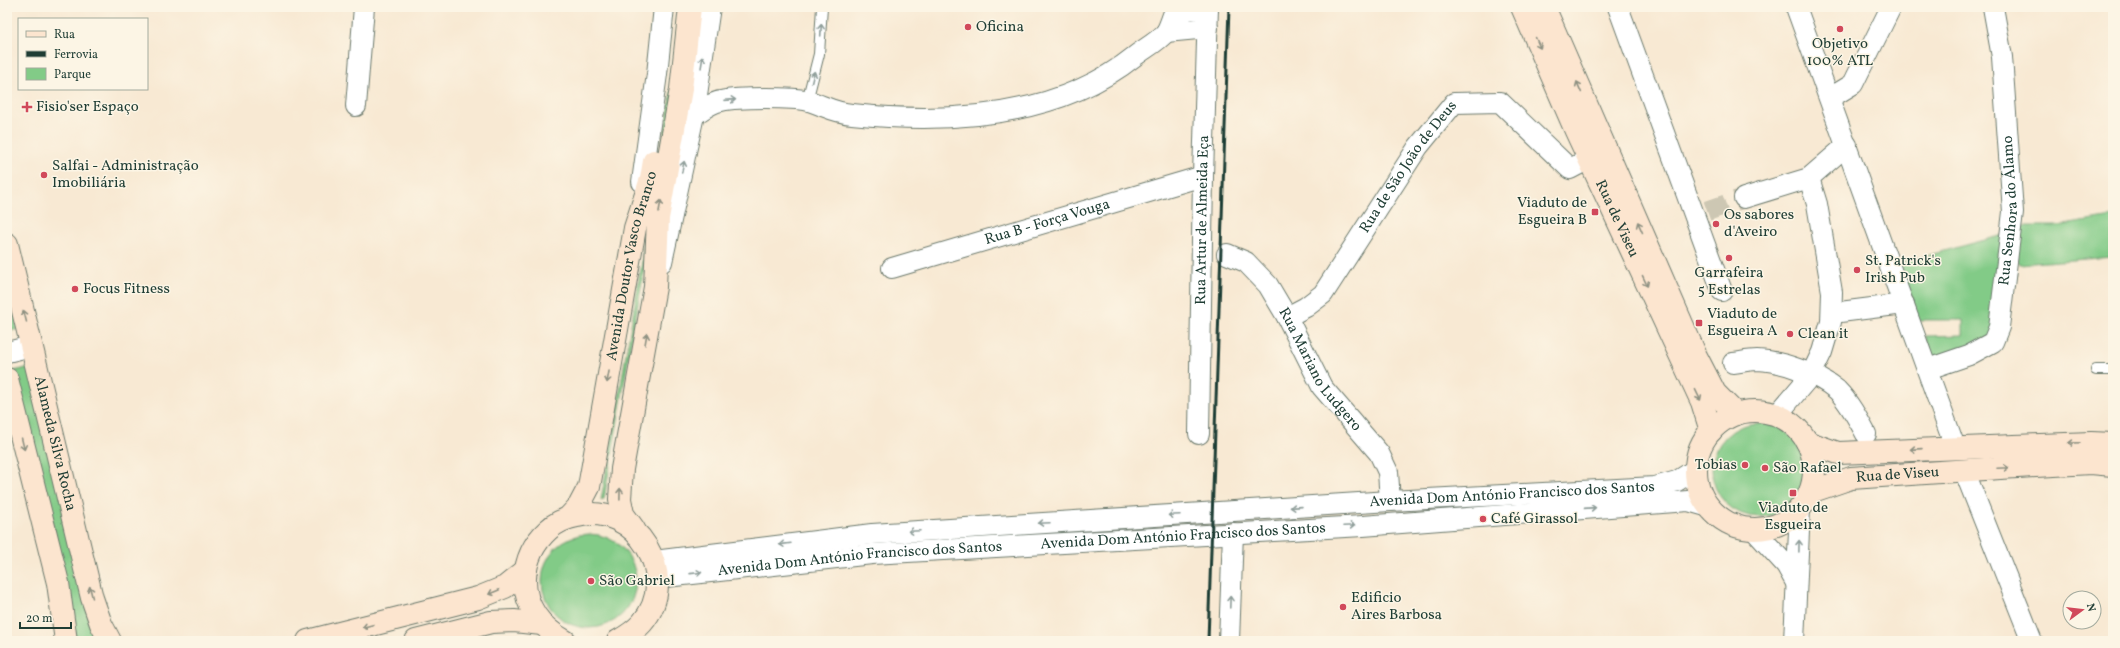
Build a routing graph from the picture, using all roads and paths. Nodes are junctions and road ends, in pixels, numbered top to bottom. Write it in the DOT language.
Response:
graph roads {
  1 [pos="364,7"];
  2 [pos="664,7"];
  3 [pos="678,7"];
  4 [pos="690,7"];
  5 [pos="710,7"];
  6 [pos="822,7"];
  7 [pos="1522,7"];
  8 [pos="1544,7"];
  9 [pos="1618,7"];
  10 [pos="1796,7"];
  11 [pos="1891,7"];
  12 [pos="1993,7"];
  13 [pos="1208,15"];
  14 [pos="1172,18"];
  15 [pos="1830,98"];
  16 [pos="807,101"];
  17 [pos="356,106"];
  18 [pos="694,115"];
  19 [pos="1847,145"];
  20 [pos="1589,159"];
  21 [pos="1203,176"];
  22 [pos="1809,178"];
  23 [pos="1744,198"];
  24 [pos="635,228"];
  25 [pos="7,244"];
  26 [pos="1227,254"];
  27 [pos="892,268"];
  28 [pos="655,287"];
  29 [pos="1722,290"];
  30 [pos="1904,304"];
  31 [pos="1832,313"];
  32 [pos="1287,317"];
  33 [pos="32,346"];
  34 [pos="7,352"];
  35 [pos="1733,363"];
  36 [pos="1928,369"];
  37 [pos="2096,370"];
  38 [pos="2113,370"];
  39 [pos="1811,375"];
  40 [pos="7,379"];
  41 [pos="1736,414"];
  42 [pos="1777,415"];
  43 [pos="1711,431"];
  44 [pos="1199,434"];
  45 [pos="1866,434"];
  46 [pos="1807,442"];
  47 [pos="2113,444"];
  48 [pos="1955,447"];
  49 [pos="2113,465"];
  50 [pos="1696,469"];
  51 [pos="1964,470"];
  52 [pos="1390,501"];
  53 [pos="1805,501"];
  54 [pos="1709,507"];
  55 [pos="568,518"];
  56 [pos="634,529"];
  57 [pos="1754,530"];
  58 [pos="1233,532"];
  59 [pos="656,569"];
  60 [pos="526,570"];
  61 [pos="1796,583"];
  62 [pos="553,635"];
  63 [pos="66,641"];
  64 [pos="110,641"];
  65 [pos="308,641"];
  66 [pos="416,641"];
  67 [pos="618,641"];
  68 [pos="1228,641"];
  69 [pos="1794,641"];
  70 [pos="2032,641"];
  1 -- 17 [label="street"];
  2 -- 24 [label="street"];
  3 -- 24 [label="main road, Avenida Doutor Vasco Branco"];
  28 -- 4 [label="main road, Avenida Doutor Vasco Branco, one-way"];
  18 -- 5 [label="street, Avenida Doutor Vasco Branco, one-way"];
  16 -- 6 [label="lane, one-way"];
  7 -- 20 [label="main road, Rua de Viseu, one-way"];
  41 -- 8 [label="main road, Rua de Viseu, one-way"];
  9 -- 29 [label="street"];
  10 -- 15 [label="street"];
  11 -- 15 [label="street"];
  12 -- 36 [label="street, Rua Senhora do Álamo"];
  13 -- 14 [label="street"];
  13 -- 21 [label="street, Rua Artur de Almeida Eça"];
  14 -- 16 [label="street"];
  15 -- 19 [label="street"];
  18 -- 16 [label="street, one-way"];
  28 -- 18 [label="street, Avenida Doutor Vasco Branco, one-way"];
  19 -- 22 [label="street"];
  19 -- 30 [label="street"];
  20 -- 32 [label="street, Rua de São João de Deus"];
  20 -- 43 [label="main road, Rua de Viseu, one-way"];
  21 -- 27 [label="street, Rua B - Força Vouga"];
  21 -- 44 [label="street, Rua Artur de Almeida Eça"];
  22 -- 23 [label="street"];
  22 -- 31 [label="street"];
  24 -- 55 [label="main road, Avenida Doutor Vasco Branco, one-way"];
  33 -- 25 [label="main road, Alameda Silva Rocha, one-way"];
  26 -- 32 [label="street, Rua Mariano Ludgero"];
  56 -- 28 [label="main road, Avenida Doutor Vasco Branco, one-way"];
  30 -- 31 [label="street"];
  30 -- 36 [label="street"];
  31 -- 39 [label="street"];
  32 -- 52 [label="street, Rua Mariano Ludgero"];
  33 -- 34 [label="street"];
  64 -- 33 [label="main road, Alameda Silva Rocha, one-way"];
  35 -- 39 [label="street"];
  36 -- 48 [label="street"];
  37 -- 38 [label="lane"];
  39 -- 42 [label="street"];
  39 -- 45 [label="street"];
  40 -- 63 [label="main road, Alameda Silva Rocha, one-way"];
  41 -- 42 [label="main road, Rua de Viseu"];
  41 -- 43 [label="main road, Rua de Viseu"];
  42 -- 46 [label="main road, Rua de Viseu"];
  43 -- 50 [label="main road, Rua de Viseu"];
  48 -- 46 [label="main road, Rua de Viseu, one-way"];
  46 -- 53 [label="main road, Rua de Viseu"];
  47 -- 48 [label="main road, Rua de Viseu, one-way"];
  51 -- 49 [label="main road, Rua de Viseu, one-way"];
  50 -- 52 [label="street, Avenida Dom António Francisco dos Santos"];
  50 -- 54 [label="main road, Rua de Viseu"];
  51 -- 53 [label="main road, Rua de Viseu"];
  51 -- 70 [label="street"];
  52 -- 59 [label="street, Avenida Dom António Francisco dos Santos, one-way"];
  53 -- 57 [label="main road, Rua de Viseu"];
  61 -- 53 [label="street, one-way"];
  54 -- 57 [label="main road, Rua de Viseu"];
  58 -- 54 [label="street, Avenida Dom António Francisco dos Santos, one-way"];
  55 -- 56 [label="main road"];
  55 -- 60 [label="main road"];
  56 -- 59 [label="main road, Avenida Doutor Vasco Branco"];
  57 -- 61 [label="street"];
  59 -- 58 [label="street, Avenida Dom António Francisco dos Santos, one-way"];
  68 -- 58 [label="street, one-way"];
  59 -- 67 [label="main road"];
  60 -- 62 [label="main road"];
  60 -- 65 [label="main road, one-way"];
  61 -- 69 [label="street"];
  62 -- 66 [label="main road"];
}
